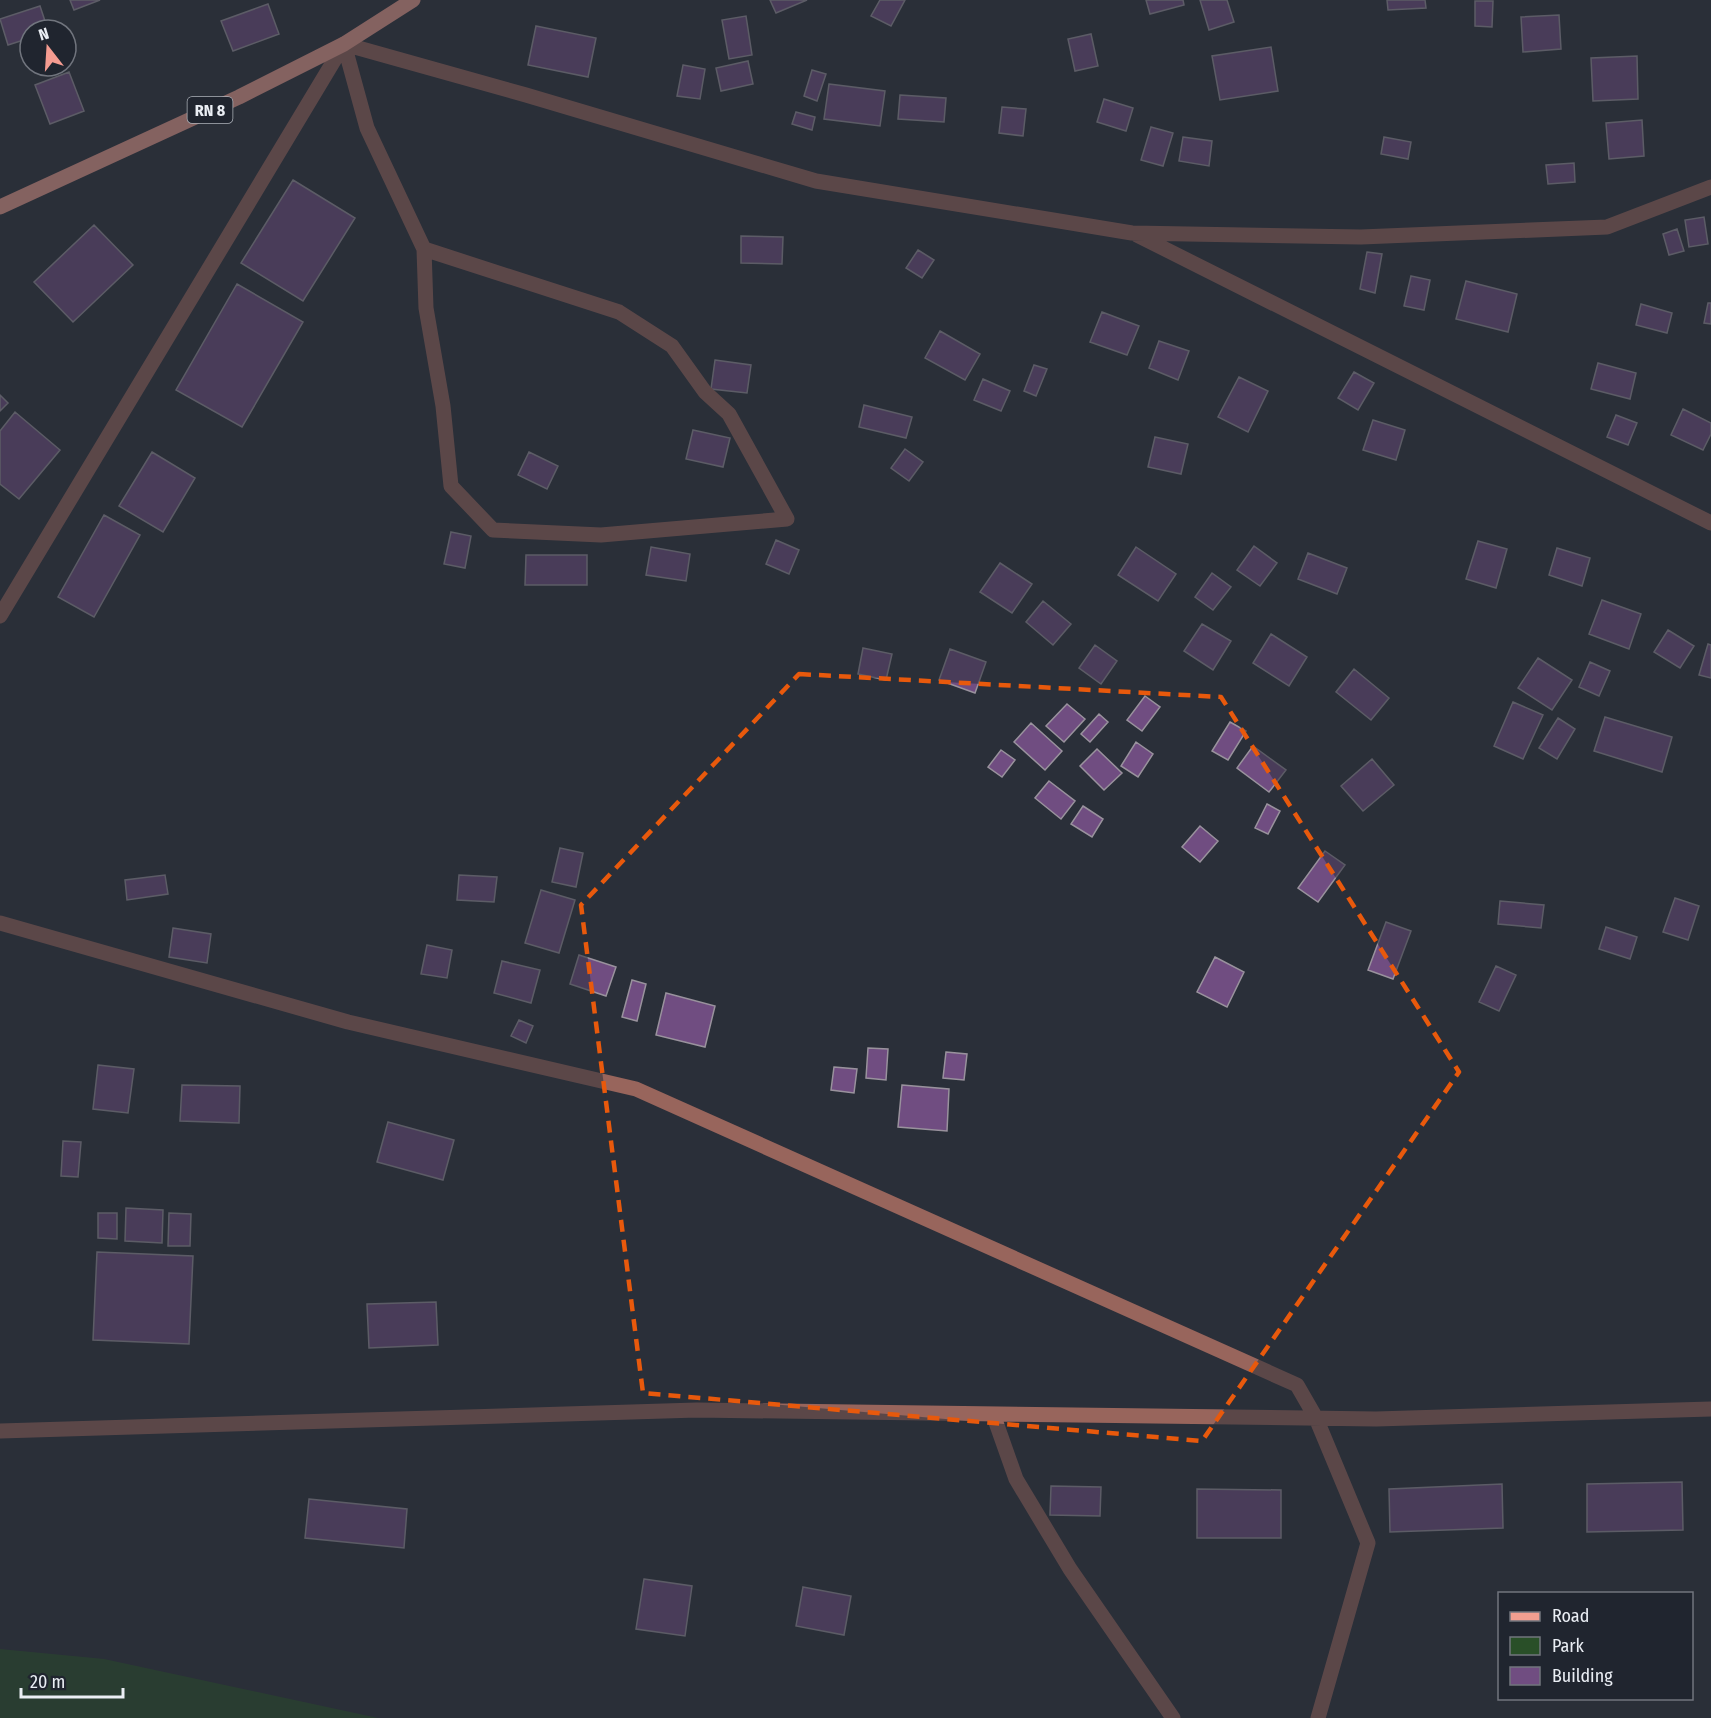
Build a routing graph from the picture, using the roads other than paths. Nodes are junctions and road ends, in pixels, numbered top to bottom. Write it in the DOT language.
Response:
graph roads {
  1 [pos="413,0"];
  2 [pos="344,44"];
  3 [pos="1711,187"];
  4 [pos="0,207"];
  5 [pos="1132,233"];
  6 [pos="424,249"];
  7 [pos="1711,522"];
  8 [pos="0,616"];
  9 [pos="0,923"];
  10 [pos="1711,1409"];
  11 [pos="993,1414"];
  12 [pos="1316,1418"];
  13 [pos="0,1431"];
  14 [pos="1173,1718"];
  15 [pos="1318,1718"];
  1 -- 2 [label="main road, RN 8"];
  2 -- 4 [label="main road, RN 8"];
  2 -- 5 [label="street"];
  2 -- 6 [label="street"];
  2 -- 8 [label="street"];
  3 -- 5 [label="street"];
  5 -- 7 [label="street"];
  6 -- 6 [label="street"];
  9 -- 12 [label="street"];
  10 -- 12 [label="street"];
  11 -- 12 [label="street"];
  11 -- 13 [label="street"];
  11 -- 14 [label="street"];
  12 -- 15 [label="street"];
}
